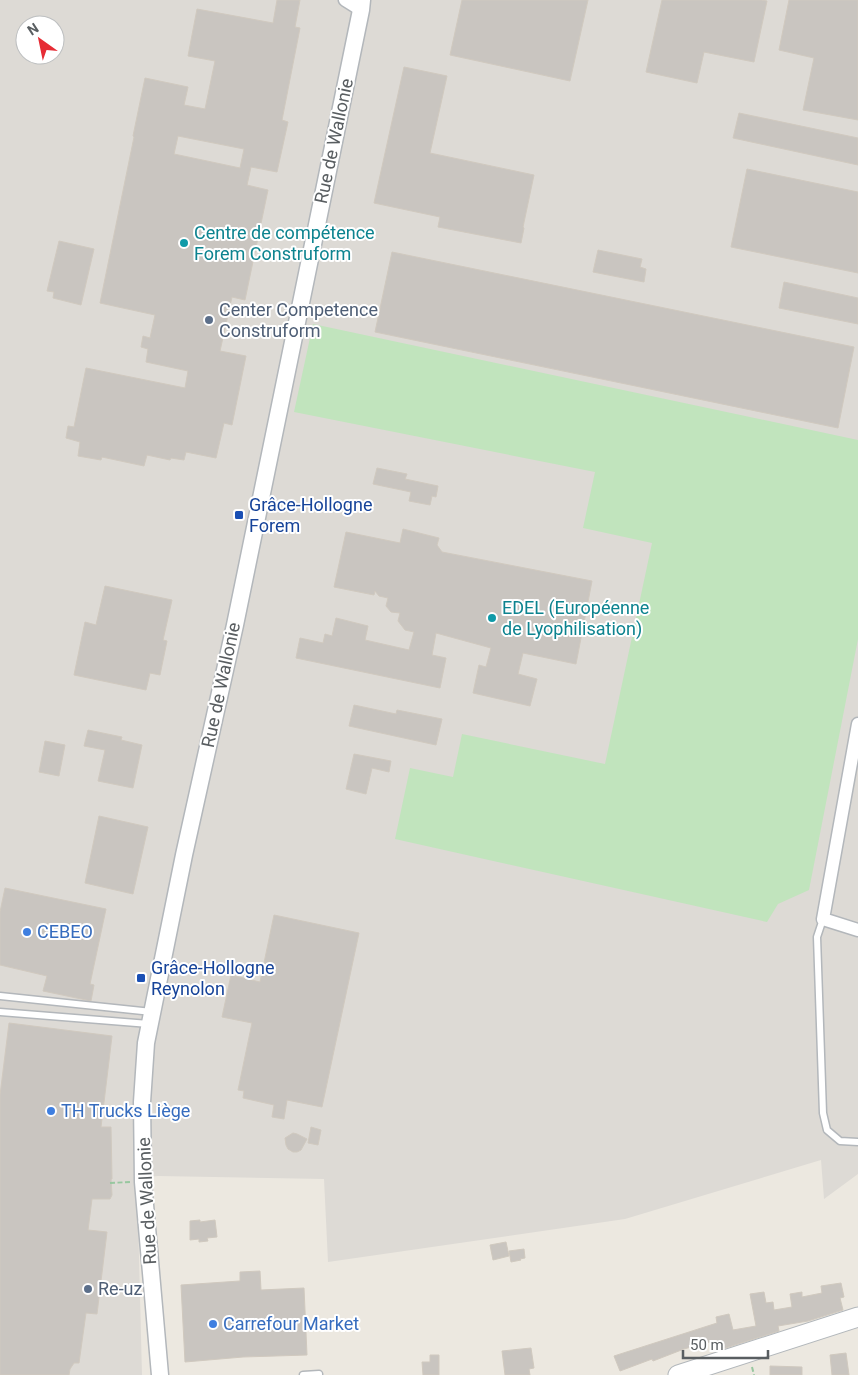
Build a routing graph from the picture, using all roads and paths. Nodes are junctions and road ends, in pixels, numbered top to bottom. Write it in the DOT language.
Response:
graph roads {
  1 [pos="345,0"];
  2 [pos="361,5"];
  3 [pos="858,724"];
  4 [pos="823,919"];
  5 [pos="858,930"];
  6 [pos="0,996"];
  7 [pos="0,1012"];
  8 [pos="150,1018"];
  9 [pos="858,1142"];
  10 [pos="143,1182"];
  11 [pos="110,1183"];
  12 [pos="858,1317"];
  13 [pos="318,1374"];
  14 [pos="160,1375"];
  15 [pos="303,1375"];
  16 [pos="678,1375"];
  1 -- 2 [label="street"];
  2 -- 8 [label="street, Rue de Wallonie"];
  3 -- 4 [label="street"];
  4 -- 5 [label="street"];
  4 -- 9 [label="lane"];
  6 -- 8 [label="lane"];
  7 -- 8 [label="lane"];
  8 -- 10 [label="street, Rue de Wallonie"];
  10 -- 11 [label="path"];
  10 -- 14 [label="street, Rue de Wallonie"];
  12 -- 16 [label="main road"];
  13 -- 15 [label="lane"];
}
